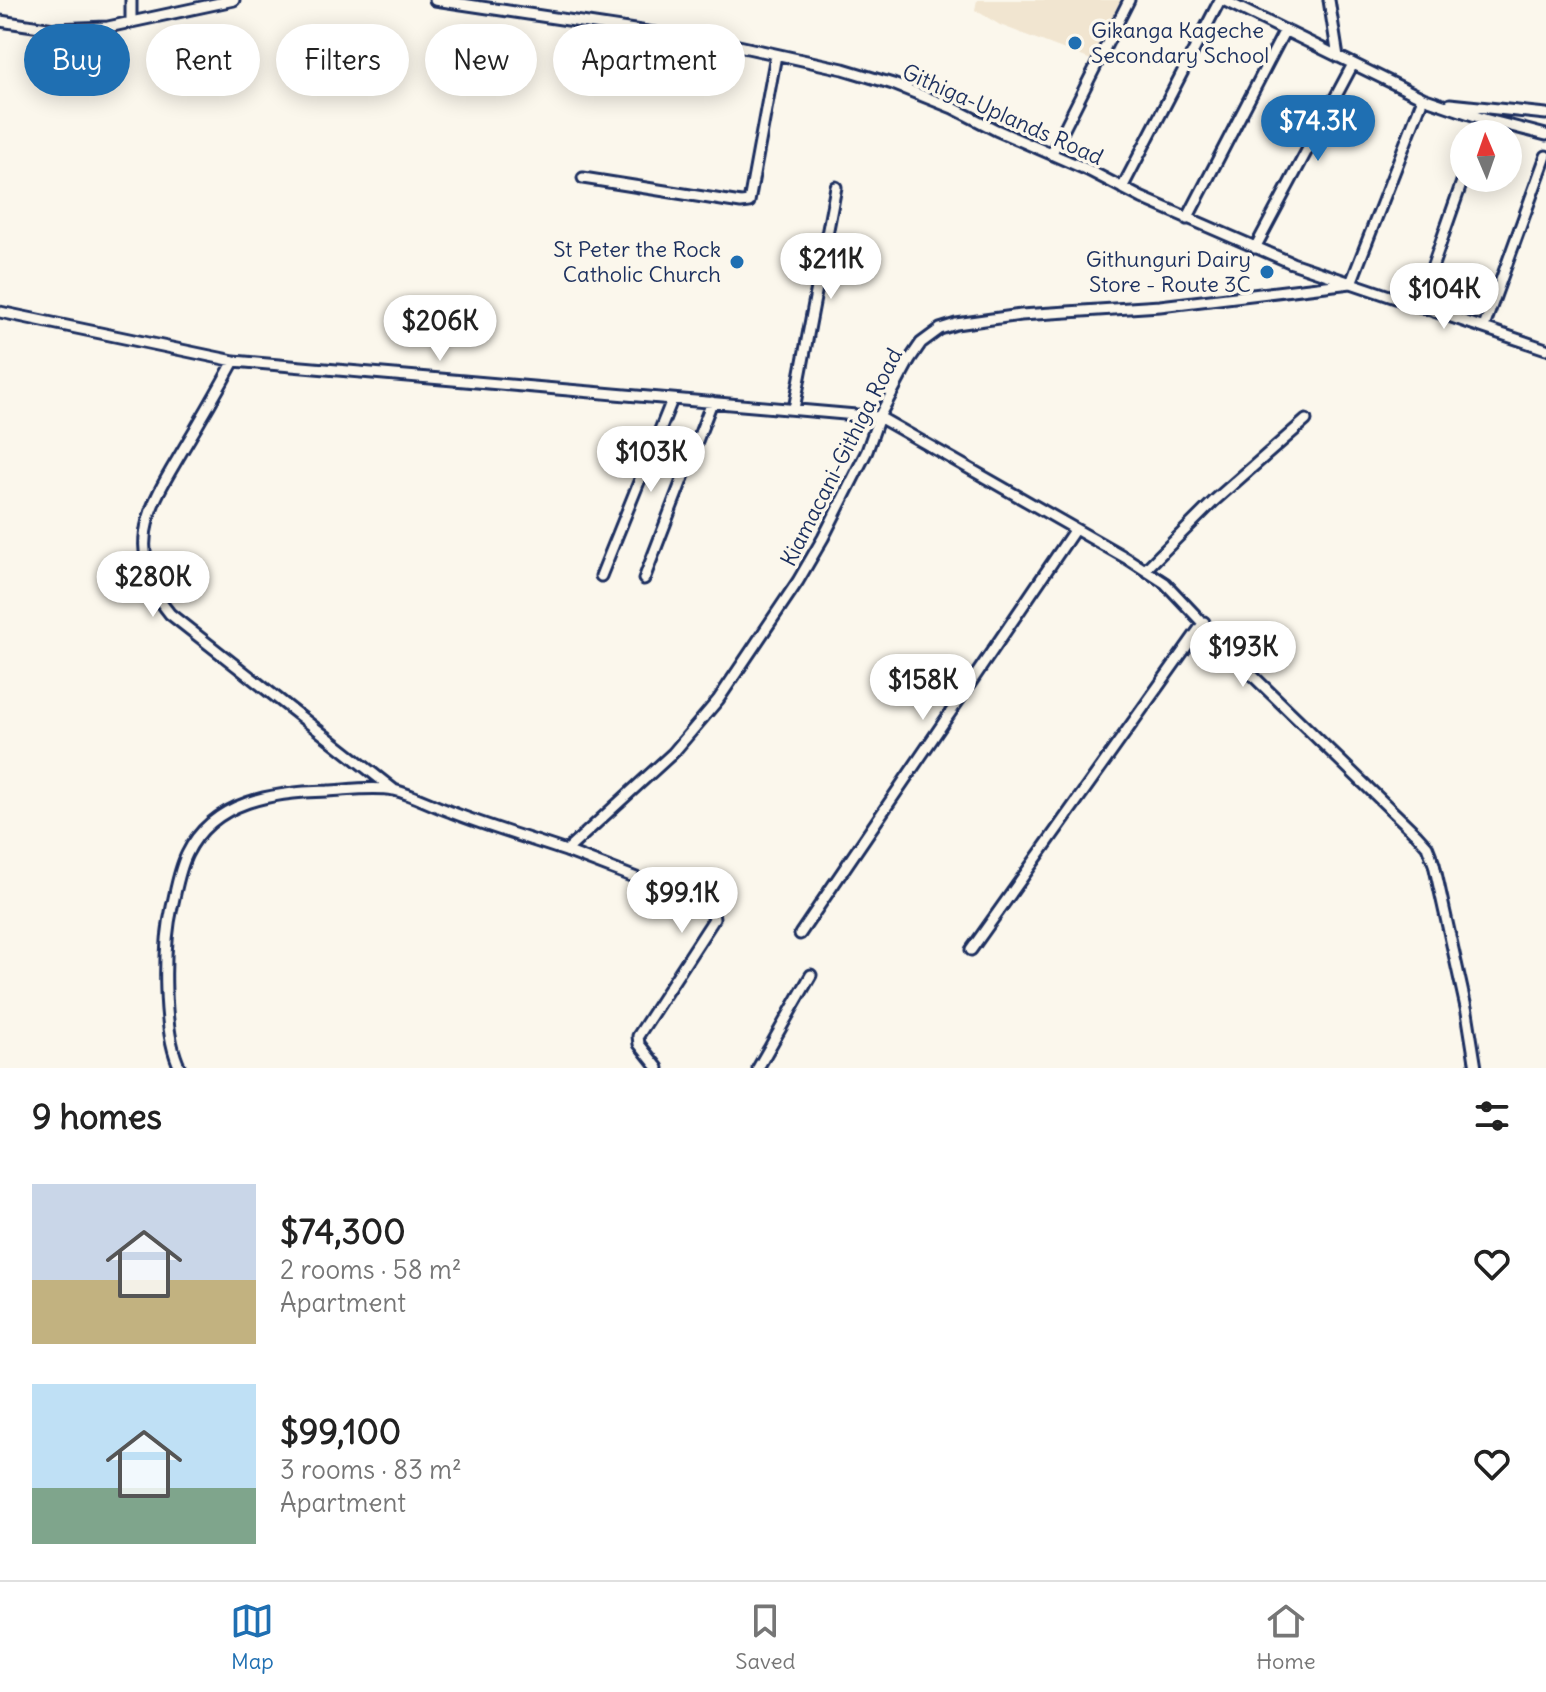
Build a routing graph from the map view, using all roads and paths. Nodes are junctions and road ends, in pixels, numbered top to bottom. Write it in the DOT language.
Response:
graph roads {
  1 [pos="131,0"];
  2 [pos="234,0"];
  3 [pos="435,0"];
  4 [pos="1129,0"];
  5 [pos="1221,0"];
  6 [pos="1329,0"];
  7 [pos="457,2"];
  8 [pos="0,21"];
  9 [pos="131,23"];
  10 [pos="1285,30"];
  11 [pos="776,55"];
  12 [pos="1338,57"];
  13 [pos="1353,64"];
  14 [pos="1423,98"];
  15 [pos="1439,103"];
  16 [pos="1546,114"];
  17 [pos="1484,119"];
  18 [pos="1546,135"];
  19 [pos="1052,153"];
  20 [pos="1546,156"];
  21 [pos="583,178"];
  22 [pos="836,187"];
  23 [pos="1122,188"];
  24 [pos="1458,192"];
  25 [pos="1187,219"];
  26 [pos="1255,248"];
  27 [pos="1351,283"];
  28 [pos="1419,305"];
  29 [pos="0,312"];
  30 [pos="1484,327"];
  31 [pos="1546,349"];
  32 [pos="234,361"];
  33 [pos="672,400"];
  34 [pos="712,402"];
  35 [pos="794,409"];
  36 [pos="879,417"];
  37 [pos="1306,420"];
  38 [pos="1075,529"];
  39 [pos="1146,569"];
  40 [pos="601,576"];
  41 [pos="644,579"];
  42 [pos="1204,622"];
  43 [pos="393,790"];
  44 [pos="566,851"];
  45 [pos="800,934"];
  46 [pos="971,950"];
  47 [pos="811,975"];
  48 [pos="180,1068"];
  49 [pos="658,1068"];
  50 [pos="758,1068"];
  51 [pos="1476,1068"];
  1 -- 9 [label="street"];
  2 -- 9 [label="street"];
  3 -- 7 [label="street, Githiga-Uplands Road"];
  4 -- 19 [label="street"];
  5 -- 10 [label="street"];
  5 -- 23 [label="street"];
  6 -- 12 [label="street"];
  7 -- 11 [label="street, Githiga-Uplands Road"];
  8 -- 9 [label="street"];
  10 -- 12 [label="street"];
  10 -- 25 [label="street"];
  11 -- 19 [label="street, Githiga-Uplands Road"];
  11 -- 21 [label="street"];
  12 -- 13 [label="street"];
  13 -- 14 [label="street"];
  13 -- 26 [label="street"];
  14 -- 15 [label="street"];
  14 -- 27 [label="street"];
  15 -- 16 [label="street"];
  15 -- 17 [label="street"];
  17 -- 18 [label="street"];
  19 -- 23 [label="street, Githiga-Uplands Road"];
  20 -- 30 [label="street"];
  22 -- 35 [label="street"];
  23 -- 25 [label="street, Githiga-Uplands Road"];
  24 -- 28 [label="street"];
  25 -- 26 [label="street, Githiga-Uplands Road"];
  26 -- 27 [label="street, Githiga-Uplands Road"];
  27 -- 28 [label="street, Kiamacani-Githiga Road"];
  27 -- 36 [label="street, Kiamacani-Githiga Road"];
  28 -- 30 [label="street, Kiamacani-Githiga Road"];
  29 -- 32 [label="street"];
  30 -- 31 [label="street, Kiamacani-Githiga Road"];
  32 -- 33 [label="street"];
  32 -- 43 [label="street"];
  33 -- 34 [label="street"];
  33 -- 40 [label="street"];
  34 -- 35 [label="street"];
  34 -- 41 [label="street"];
  35 -- 36 [label="street"];
  36 -- 38 [label="street"];
  36 -- 44 [label="street, Kiamacani-Githiga Road"];
  37 -- 39 [label="street"];
  38 -- 39 [label="street"];
  38 -- 45 [label="street"];
  39 -- 42 [label="street"];
  42 -- 46 [label="street"];
  42 -- 51 [label="street"];
  43 -- 44 [label="street"];
  43 -- 48 [label="street"];
  44 -- 49 [label="street"];
  47 -- 50 [label="street"];
}
